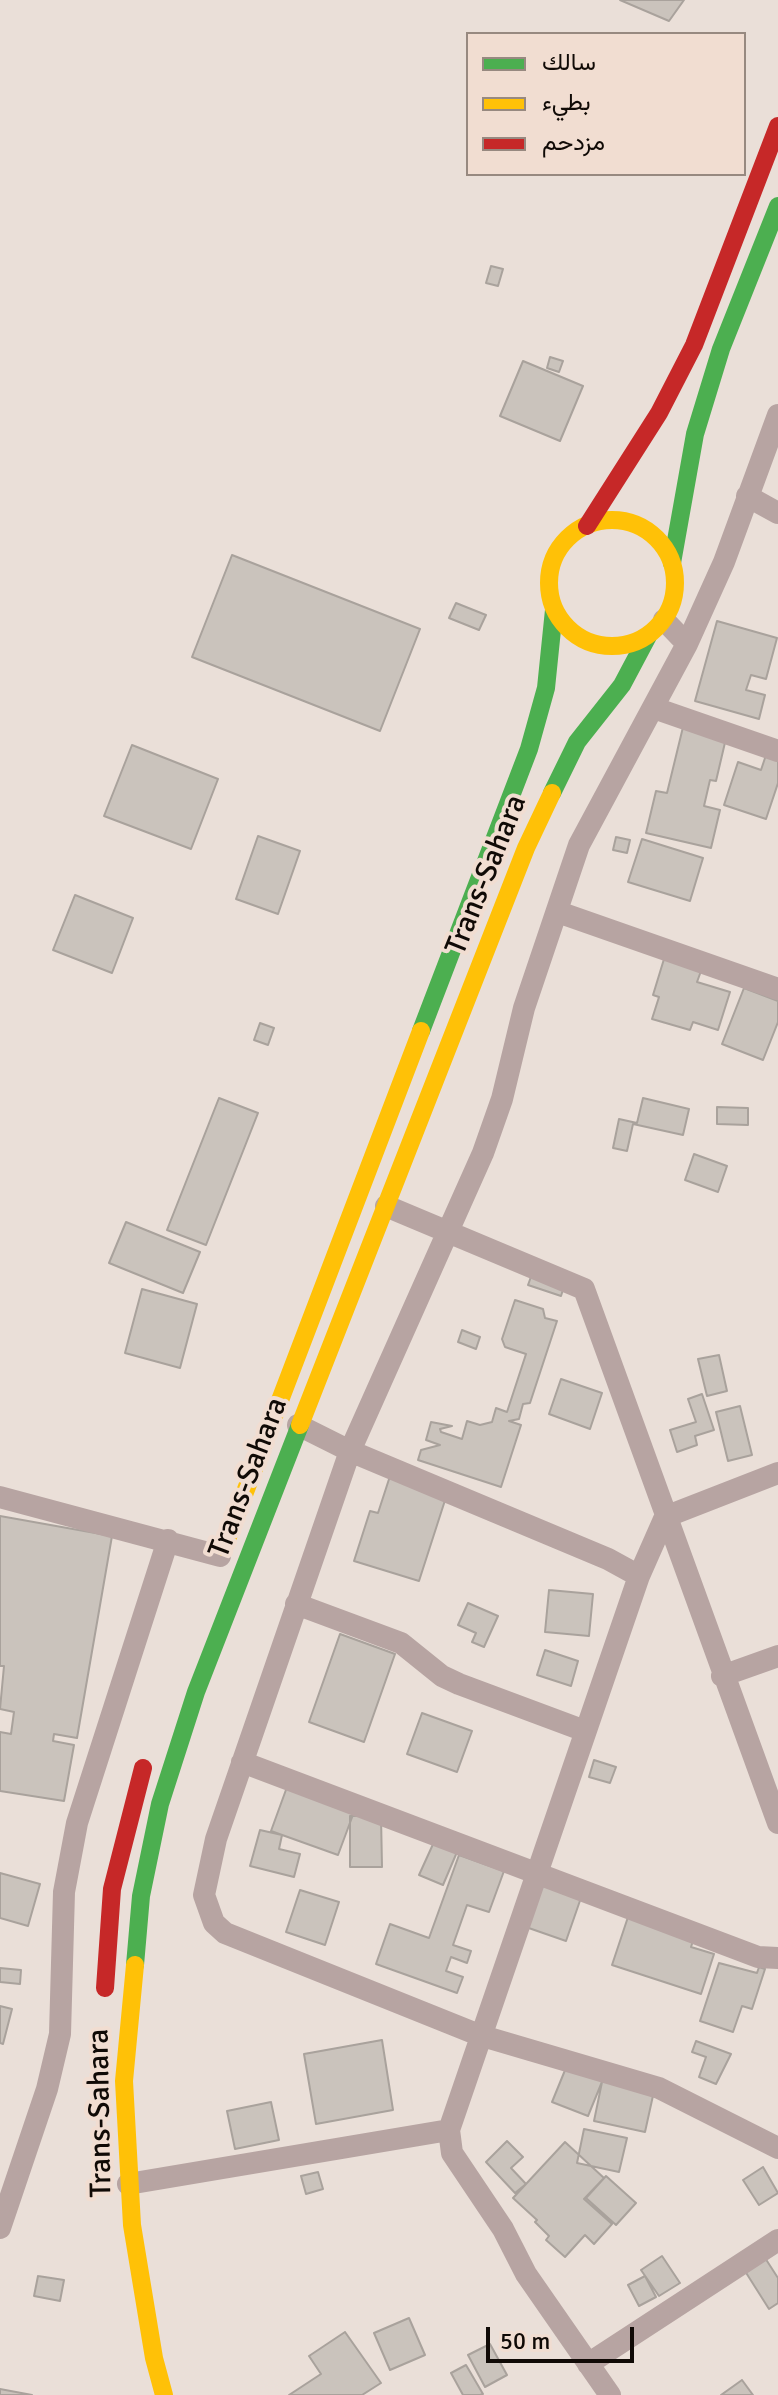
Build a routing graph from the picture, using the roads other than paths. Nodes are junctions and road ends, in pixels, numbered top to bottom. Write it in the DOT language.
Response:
graph roads {
  1 [pos="778,126"];
  2 [pos="778,206"];
  3 [pos="778,415"];
  4 [pos="747,496"];
  5 [pos="778,513"];
  6 [pos="587,526"];
  7 [pos="672,563"];
  8 [pos="554,610"];
  9 [pos="656,628"];
  10 [pos="687,644"];
  11 [pos="654,708"];
  12 [pos="778,751"];
  13 [pos="558,912"];
  14 [pos="778,989"];
  15 [pos="386,1206"];
  16 [pos="448,1232"];
  17 [pos="298,1425"];
  18 [pos="350,1451"];
  19 [pos="778,1473"];
  20 [pos="0,1497"];
  21 [pos="665,1517"];
  22 [pos="168,1540"];
  23 [pos="217,1566"];
  24 [pos="639,1576"];
  25 [pos="296,1604"];
  26 [pos="778,1656"];
  27 [pos="722,1676"];
  28 [pos="585,1731"];
  29 [pos="148,1755"];
  30 [pos="242,1762"];
  31 [pos="778,1823"];
  32 [pos="536,1871"];
  33 [pos="778,1958"];
  34 [pos="104,2005"];
  35 [pos="479,2035"];
  36 [pos="449,2130"];
  37 [pos="778,2148"];
  38 [pos="128,2184"];
  39 [pos="0,2228"];
  40 [pos="778,2240"];
  41 [pos="588,2364"];
  42 [pos="164,2395"];
  43 [pos="610,2395"];
  1 -- 6 [label="highway"];
  2 -- 7 [label="highway"];
  3 -- 4 [label="street"];
  4 -- 5 [label="street"];
  4 -- 10 [label="street"];
  6 -- 7 [label="highway"];
  6 -- 8 [label="highway"];
  7 -- 9 [label="highway"];
  8 -- 9 [label="highway"];
  8 -- 23 [label="highway, Trans-Sahara"];
  9 -- 10 [label="street"];
  9 -- 15 [label="highway, Trans-Sahara"];
  10 -- 11 [label="street"];
  11 -- 12 [label="street"];
  11 -- 13 [label="street"];
  13 -- 14 [label="street"];
  13 -- 16 [label="street"];
  15 -- 16 [label="street"];
  15 -- 17 [label="highway, Trans-Sahara"];
  16 -- 18 [label="street"];
  16 -- 21 [label="street"];
  17 -- 18 [label="street"];
  17 -- 38 [label="highway, Trans-Sahara"];
  18 -- 24 [label="street"];
  18 -- 25 [label="street"];
  19 -- 21 [label="street"];
  20 -- 22 [label="street"];
  21 -- 24 [label="street"];
  21 -- 27 [label="street"];
  22 -- 23 [label="street"];
  22 -- 39 [label="street"];
  24 -- 28 [label="street"];
  25 -- 28 [label="street"];
  25 -- 30 [label="street"];
  26 -- 27 [label="street"];
  27 -- 31 [label="street"];
  28 -- 32 [label="street"];
  29 -- 34 [label="highway, Trans-Sahara"];
  30 -- 32 [label="street"];
  30 -- 35 [label="street"];
  32 -- 33 [label="street"];
  32 -- 35 [label="street"];
  35 -- 36 [label="street"];
  35 -- 37 [label="street"];
  36 -- 38 [label="street"];
  36 -- 41 [label="street"];
  38 -- 42 [label="highway, Trans-Sahara"];
  40 -- 41 [label="street"];
  41 -- 43 [label="street"];
}
